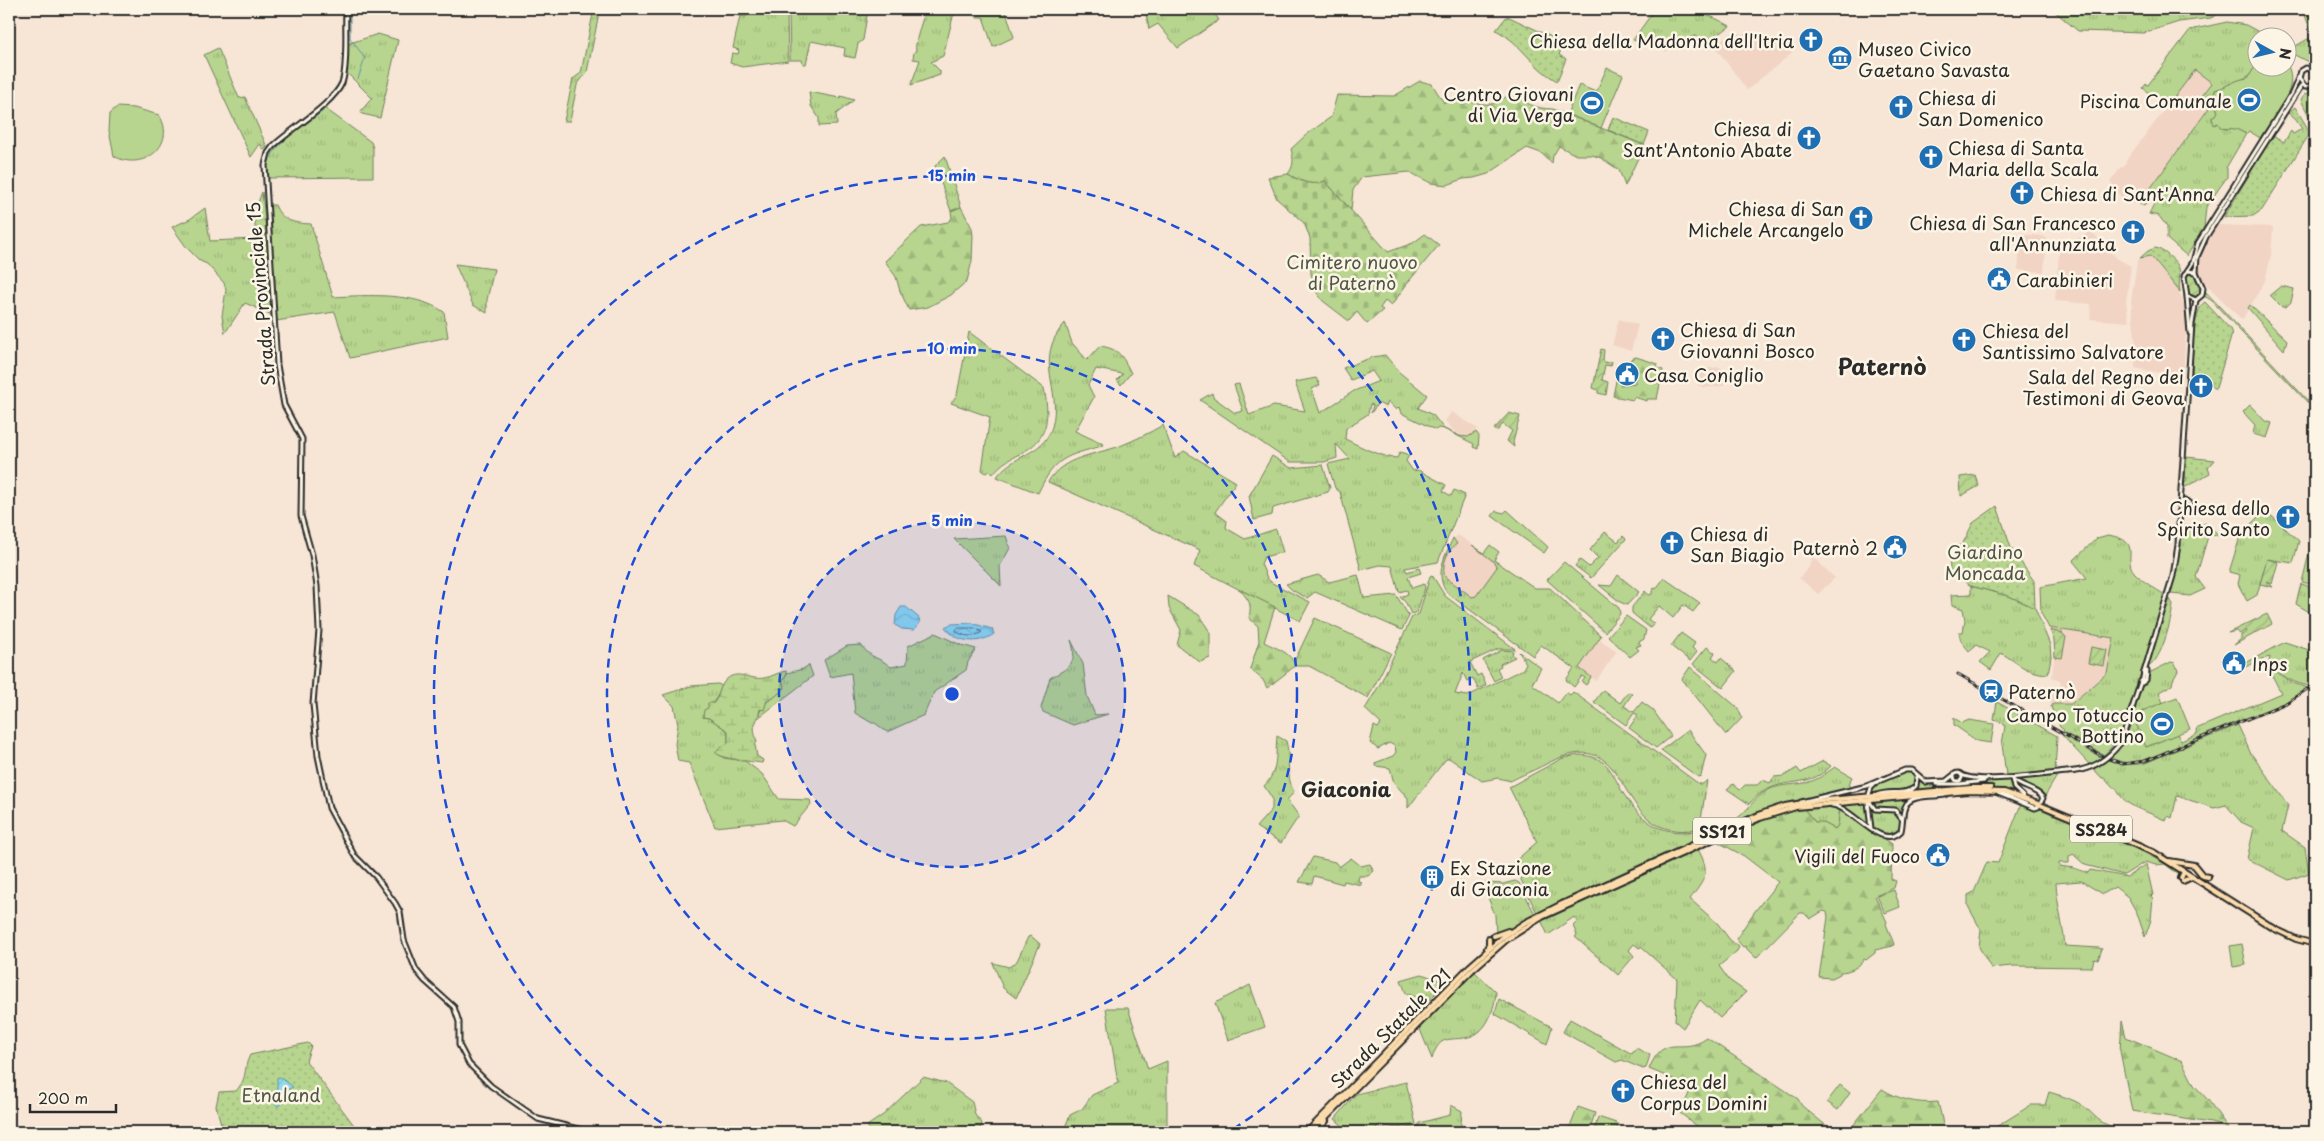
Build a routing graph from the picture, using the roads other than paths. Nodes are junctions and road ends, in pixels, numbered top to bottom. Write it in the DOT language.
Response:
graph roads {
  1 [pos="346,9"];
  2 [pos="2314,69"];
  3 [pos="2299,76"];
  4 [pos="2302,85"];
  5 [pos="2315,85"];
  6 [pos="2188,271"];
  7 [pos="2196,272"];
  8 [pos="2187,296"];
  9 [pos="2196,300"];
  10 [pos="2190,348"];
  11 [pos="2182,489"];
  12 [pos="2187,502"];
  13 [pos="2180,506"];
  14 [pos="2185,511"];
  15 [pos="2179,523"];
  16 [pos="1917,774"];
  17 [pos="1955,774"];
  18 [pos="1960,774"];
  19 [pos="2000,778"];
  20 [pos="2012,778"];
  21 [pos="1879,781"];
  22 [pos="1926,782"];
  23 [pos="1871,784"];
  24 [pos="1956,792"];
  25 [pos="1876,796"];
  26 [pos="2023,796"];
  27 [pos="1796,804"];
  28 [pos="2039,804"];
  29 [pos="1802,806"];
  30 [pos="1903,822"];
  31 [pos="1872,829"];
  32 [pos="2162,858"];
  33 [pos="2194,865"];
  34 [pos="2186,873"];
  35 [pos="2192,877"];
  36 [pos="2208,877"];
  37 [pos="1526,922"];
  38 [pos="2315,944"];
  39 [pos="1496,945"];
  40 [pos="1469,967"];
  41 [pos="1329,1115"];
  42 [pos="590,1132"];
  43 [pos="1307,1132"];
  44 [pos="1312,1132"];
  45 [pos="1316,1132"];
  1 -- 42 [label="main road, Strada Provinciale 15"];
  2 -- 3 [label="main road"];
  3 -- 4 [label="main road"];
  3 -- 6 [label="main road"];
  4 -- 5 [label="main road"];
  4 -- 7 [label="main road"];
  6 -- 7 [label="main road"];
  6 -- 8 [label="main road"];
  7 -- 9 [label="main road"];
  8 -- 9 [label="main road"];
  8 -- 10 [label="main road"];
  9 -- 10 [label="main road"];
  10 -- 11 [label="main road"];
  11 -- 12 [label="main road"];
  11 -- 13 [label="main road"];
  12 -- 13 [label="main road"];
  12 -- 14 [label="main road"];
  13 -- 14 [label="main road"];
  13 -- 15 [label="main road"];
  14 -- 15 [label="main road"];
  15 -- 20 [label="main road, bridge"];
  16 -- 21 [label="main road"];
  16 -- 22 [label="main road"];
  16 -- 25 [label="main road"];
  17 -- 18 [label="main road"];
  17 -- 18 [label="main road"];
  17 -- 22 [label="main road"];
  18 -- 19 [label="main road"];
  19 -- 20 [label="main road"];
  19 -- 22 [label="main road"];
  20 -- 26 [label="main road"];
  20 -- 28 [label="main road"];
  21 -- 23 [label="main road"];
  21 -- 23 [label="main road"];
  23 -- 27 [label="main road"];
  24 -- 28 [label="main road, SS121"];
  24 -- 29 [label="main road, SS121"];
  24 -- 30 [label="main road"];
  25 -- 26 [label="main road, SS121"];
  25 -- 27 [label="main road, SS121"];
  26 -- 28 [label="main road, SS121"];
  27 -- 37 [label="main road, SS121"];
  28 -- 32 [label="main road, SS284"];
  29 -- 31 [label="main road"];
  29 -- 39 [label="main road, SS121"];
  30 -- 31 [label="main road"];
  30 -- 31 [label="main road"];
  32 -- 33 [label="main road"];
  32 -- 34 [label="main road, SS284"];
  33 -- 34 [label="main road"];
  33 -- 36 [label="main road"];
  34 -- 35 [label="main road, SS284"];
  34 -- 35 [label="main road"];
  35 -- 38 [label="main road, SS284"];
  37 -- 39 [label="main road, SS121"];
  37 -- 40 [label="main road"];
  39 -- 40 [label="main road, Strada Statale 121 / SS121"];
  39 -- 41 [label="main road, Strada Statale 121 / SS121"];
  40 -- 43 [label="main road, Strada Statale 121 / SS121"];
  41 -- 44 [label="main road, Strada Statale 121 / SS121"];
  41 -- 45 [label="main road"];
}
